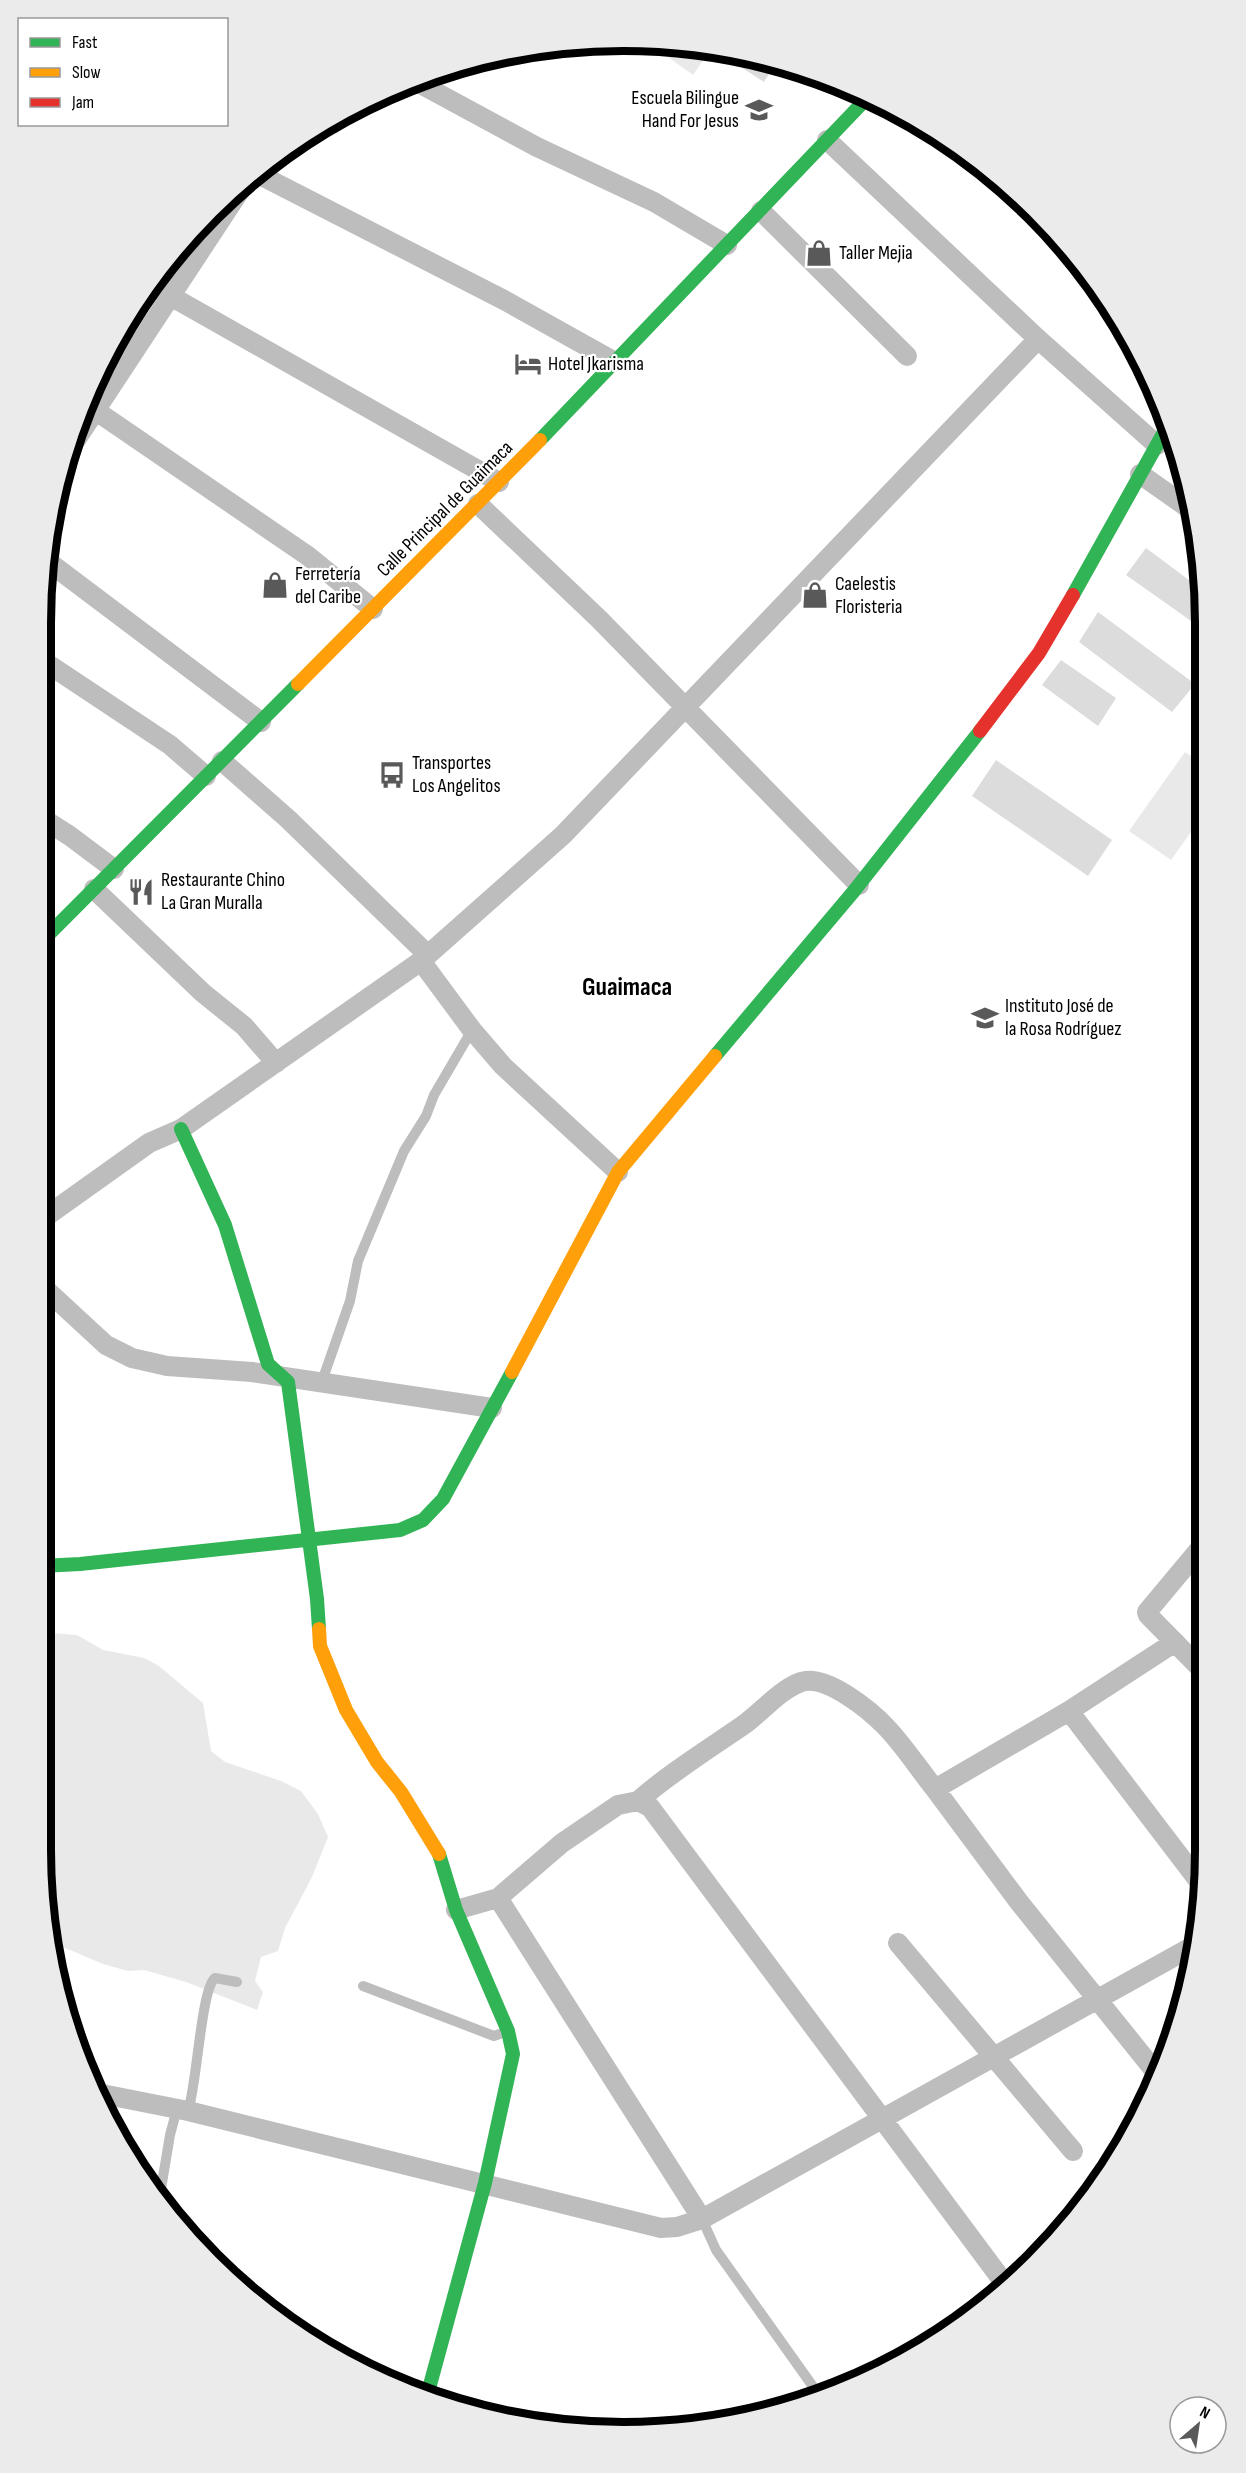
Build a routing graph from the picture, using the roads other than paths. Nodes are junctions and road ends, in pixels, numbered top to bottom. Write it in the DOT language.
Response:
graph roads {
  1 [pos="426,86"];
  2 [pos="862,104"];
  3 [pos="827,140"];
  4 [pos="265,177"];
  5 [pos="760,211"];
  6 [pos="225,213"];
  7 [pos="727,245"];
  8 [pos="158,289"];
  9 [pos="170,296"];
  10 [pos="1038,339"];
  11 [pos="907,356"];
  12 [pos="615,362"];
  13 [pos="99,395"];
  14 [pos="94,408"];
  15 [pos="1163,434"];
  16 [pos="1156,445"];
  17 [pos="1140,474"];
  18 [pos="499,482"];
  19 [pos="477,504"];
  20 [pos="1182,504"];
  21 [pos="54,566"];
  22 [pos="373,609"];
  23 [pos="51,666"];
  24 [pos="685,708"];
  25 [pos="261,722"];
  26 [pos="222,761"];
  27 [pos="206,776"];
  28 [pos="51,824"];
  29 [pos="114,869"];
  30 [pos="859,885"];
  31 [pos="94,889"];
  32 [pos="51,932"];
  33 [pos="425,958"];
  34 [pos="472,1030"];
  35 [pos="276,1063"];
  36 [pos="181,1129"];
  37 [pos="618,1172"];
  38 [pos="51,1213"];
  39 [pos="51,1294"];
  40 [pos="284,1378"];
  41 [pos="321,1384"];
  42 [pos="492,1408"];
  43 [pos="308,1539"];
  44 [pos="1195,1555"];
  45 [pos="51,1565"];
  46 [pos="1175,1642"];
  47 [pos="1195,1663"];
  48 [pos="1069,1712"];
  49 [pos="934,1789"];
  50 [pos="638,1801"];
  51 [pos="1194,1875"];
  52 [pos="498,1898"];
  53 [pos="456,1910"];
  54 [pos="898,1943"];
  55 [pos="1186,1950"];
  56 [pos="237,1982"];
  57 [pos="363,1986"];
  58 [pos="1098,1998"];
  59 [pos="508,2031"];
  60 [pos="993,2056"];
  61 [pos="1152,2067"];
  62 [pos="106,2095"];
  63 [pos="183,2110"];
  64 [pos="883,2117"];
  65 [pos="1072,2151"];
  66 [pos="485,2183"];
  67 [pos="161,2187"];
  68 [pos="702,2219"];
  69 [pos="1002,2278"];
  70 [pos="429,2388"];
  71 [pos="814,2389"];
  1 -- 7 [label="street"];
  2 -- 3 [label="street, Calle Principal de Guaimaca"];
  3 -- 5 [label="street, Calle Principal de Guaimaca"];
  3 -- 10 [label="street"];
  4 -- 12 [label="street"];
  5 -- 7 [label="street, Calle Principal de Guaimaca"];
  5 -- 11 [label="street"];
  6 -- 9 [label="street"];
  7 -- 12 [label="street, Calle Principal de Guaimaca"];
  8 -- 9 [label="street"];
  9 -- 13 [label="street"];
  9 -- 18 [label="street"];
  10 -- 16 [label="street"];
  10 -- 24 [label="street"];
  12 -- 18 [label="street, Calle Principal de Guaimaca"];
  14 -- 22 [label="street"];
  15 -- 16 [label="street"];
  16 -- 17 [label="street"];
  17 -- 20 [label="street"];
  17 -- 30 [label="street"];
  18 -- 19 [label="street, Calle Principal de Guaimaca"];
  19 -- 22 [label="street, Calle Principal de Guaimaca"];
  19 -- 24 [label="street"];
  21 -- 25 [label="street"];
  22 -- 25 [label="street, Calle Principal de Guaimaca"];
  23 -- 27 [label="street"];
  24 -- 30 [label="street"];
  24 -- 33 [label="street"];
  25 -- 26 [label="street, Calle Principal de Guaimaca"];
  26 -- 27 [label="street, Calle Principal de Guaimaca"];
  26 -- 33 [label="street"];
  27 -- 29 [label="street, Calle Principal de Guaimaca"];
  28 -- 29 [label="street"];
  29 -- 31 [label="street, Calle Principal de Guaimaca"];
  30 -- 37 [label="street"];
  31 -- 32 [label="street, Calle Principal de Guaimaca"];
  31 -- 35 [label="street"];
  33 -- 34 [label="street"];
  33 -- 35 [label="street"];
  34 -- 37 [label="street"];
  34 -- 41 [label="lane"];
  35 -- 36 [label="street"];
  36 -- 38 [label="street"];
  36 -- 40 [label="street"];
  37 -- 42 [label="street"];
  39 -- 40 [label="street"];
  40 -- 41 [label="street"];
  40 -- 43 [label="street"];
  41 -- 42 [label="street"];
  42 -- 43 [label="street"];
  43 -- 45 [label="street"];
  43 -- 53 [label="street"];
  44 -- 46 [label="street"];
  46 -- 47 [label="street"];
  46 -- 48 [label="street"];
  48 -- 49 [label="street"];
  48 -- 51 [label="street"];
  49 -- 50 [label="street"];
  49 -- 58 [label="street"];
  50 -- 52 [label="street"];
  50 -- 64 [label="street"];
  52 -- 53 [label="street"];
  52 -- 68 [label="street"];
  53 -- 59 [label="street"];
  54 -- 60 [label="street"];
  55 -- 58 [label="street"];
  56 -- 63 [label="lane"];
  57 -- 59 [label="lane"];
  58 -- 60 [label="street"];
  58 -- 61 [label="street"];
  59 -- 66 [label="street"];
  60 -- 64 [label="street"];
  60 -- 65 [label="street"];
  62 -- 63 [label="street"];
  63 -- 66 [label="street"];
  63 -- 67 [label="lane"];
  64 -- 68 [label="street"];
  64 -- 69 [label="street"];
  66 -- 68 [label="street"];
  66 -- 70 [label="street"];
  68 -- 71 [label="lane"];
}
